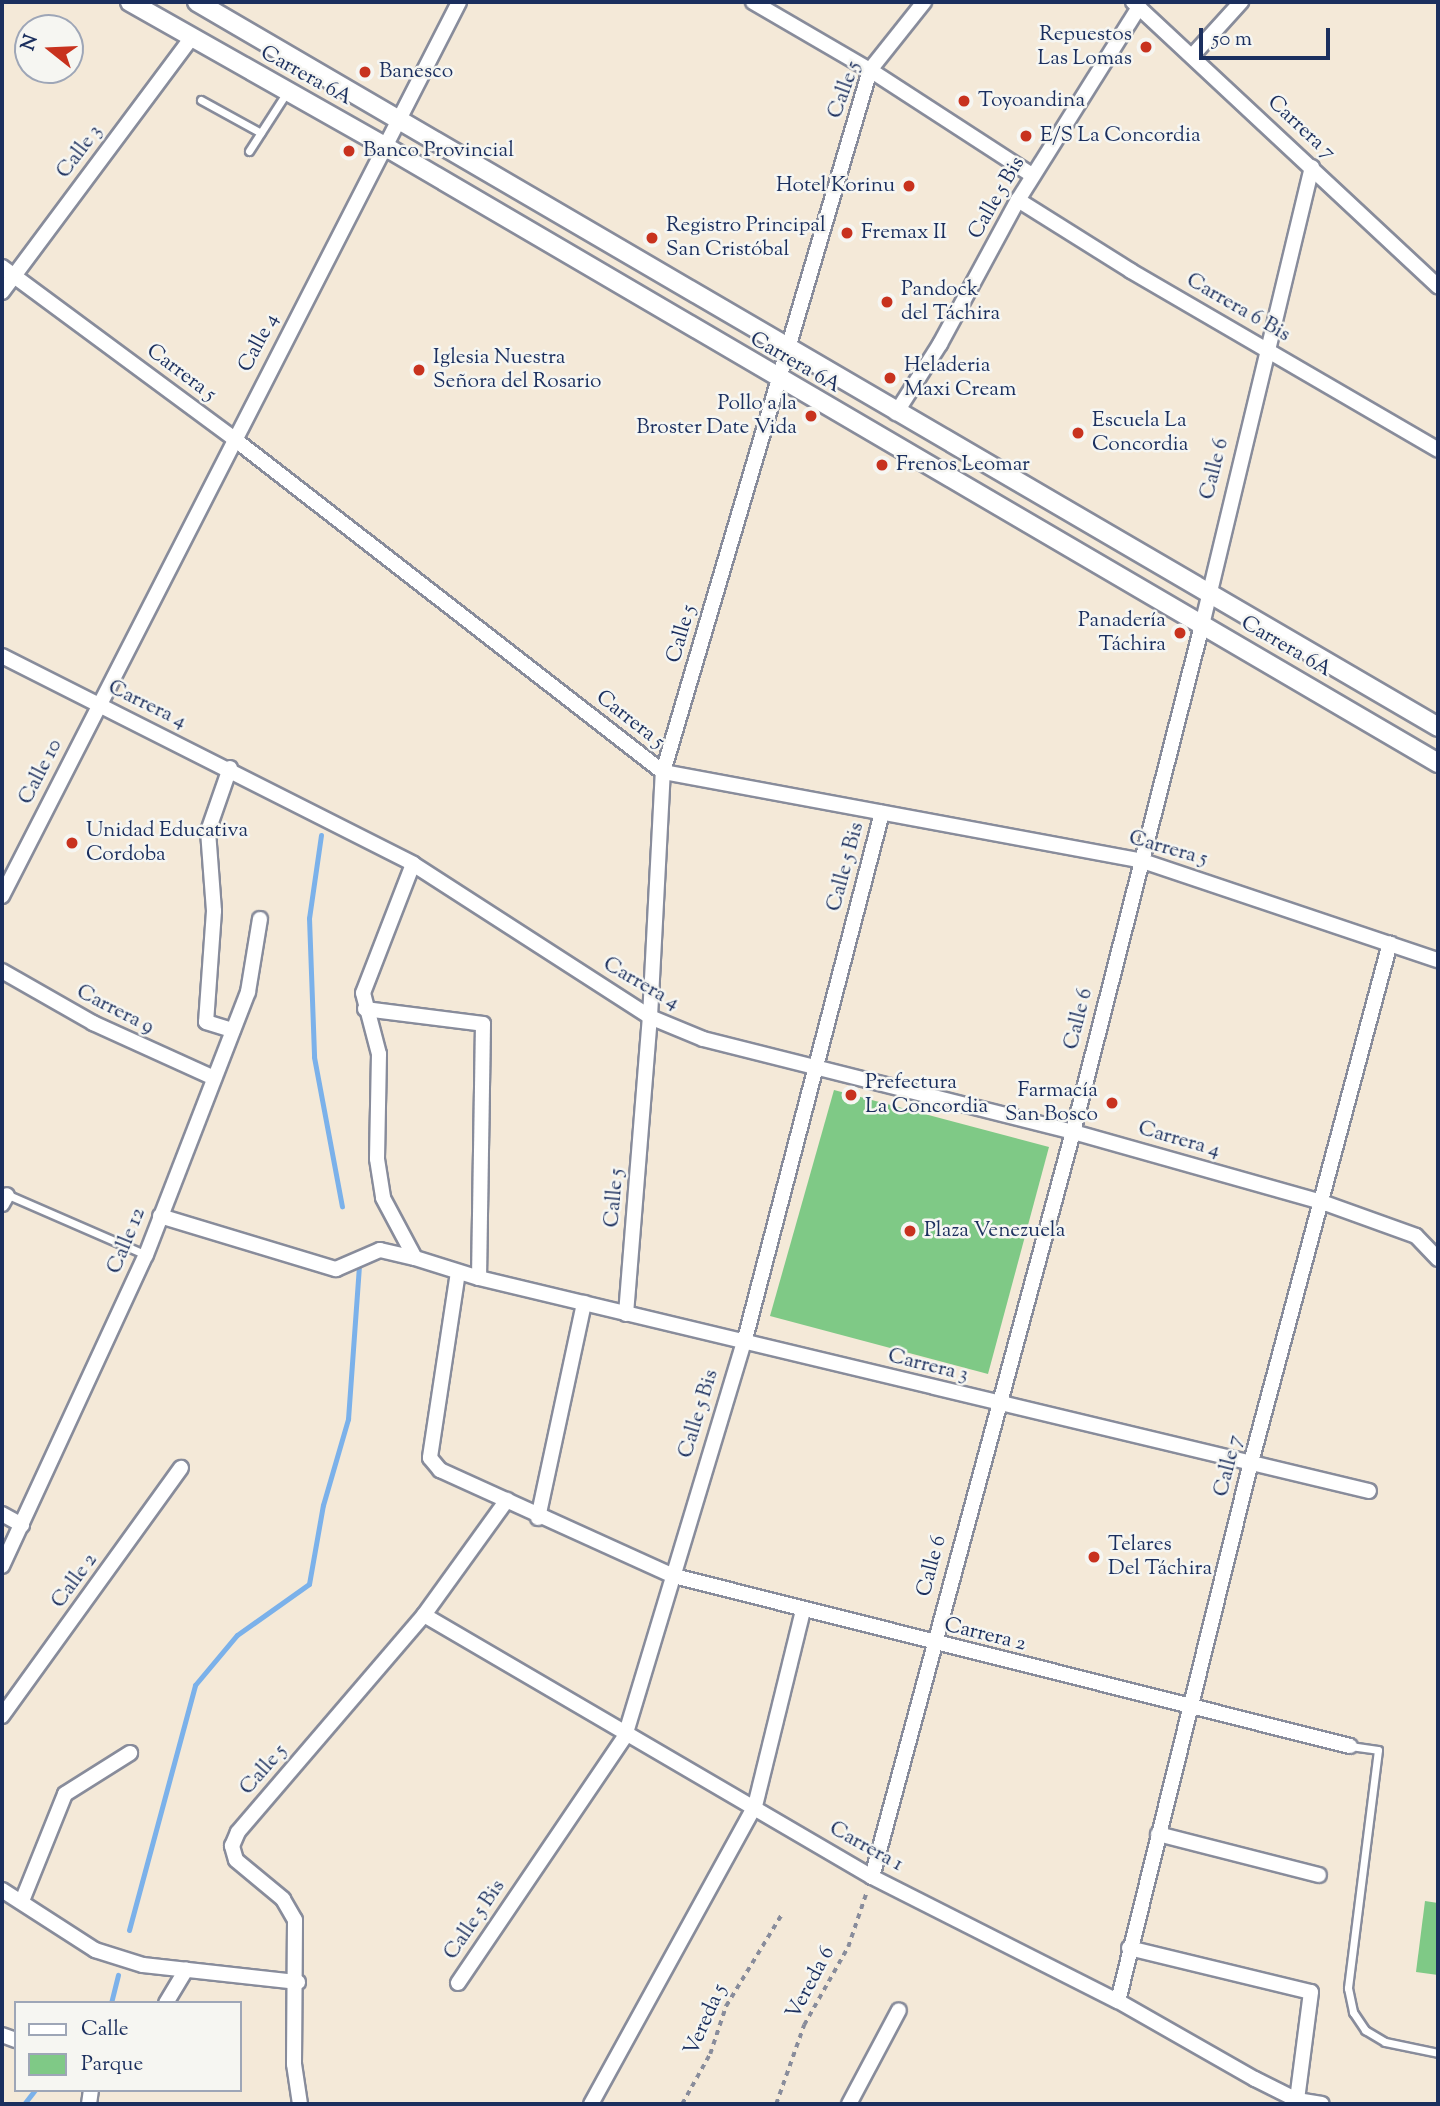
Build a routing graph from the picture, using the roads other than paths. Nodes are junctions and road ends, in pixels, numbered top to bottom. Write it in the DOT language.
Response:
graph roads {
  1 [pos="130,2"];
  2 [pos="198,2"];
  3 [pos="459,2"];
  4 [pos="753,2"];
  5 [pos="925,2"];
  6 [pos="1241,2"];
  7 [pos="1136,4"];
  8 [pos="191,37"];
  9 [pos="1192,55"];
  10 [pos="870,70"];
  11 [pos="288,92"];
  12 [pos="201,100"];
  13 [pos="399,117"];
  14 [pos="261,133"];
  15 [pos="386,147"];
  16 [pos="249,151"];
  17 [pos="1311,167"];
  18 [pos="1033,176"];
  19 [pos="1018,200"];
  20 [pos="2,267"];
  21 [pos="14,276"];
  22 [pos="1438,286"];
  23 [pos="2,292"];
  24 [pos="785,348"];
  25 [pos="1266,348"];
  26 [pos="778,380"];
  27 [pos="896,413"];
  28 [pos="233,438"];
  29 [pos="1438,450"];
  30 [pos="1207,590"];
  31 [pos="1202,625"];
  32 [pos="2,656"];
  33 [pos="98,705"];
  34 [pos="1438,727"];
  35 [pos="1438,762"];
  36 [pos="230,768"];
  37 [pos="663,772"];
  38 [pos="882,813"];
  39 [pos="1140,860"];
  40 [pos="413,864"];
  41 [pos="2,896"];
  42 [pos="260,919"];
  43 [pos="1390,943"];
  44 [pos="1438,960"];
  45 [pos="2,971"];
  46 [pos="365,1009"];
  47 [pos="650,1017"];
  48 [pos="233,1030"];
  49 [pos="815,1068"];
  50 [pos="214,1078"];
  51 [pos="1073,1132"];
  52 [pos="3,1197"];
  53 [pos="1319,1201"];
  54 [pos="160,1216"];
  55 [pos="146,1255"];
  56 [pos="415,1258"];
  57 [pos="1438,1259"];
  58 [pos="458,1272"];
  59 [pos="479,1278"];
  60 [pos="584,1303"];
  61 [pos="626,1314"];
  62 [pos="744,1343"];
  63 [pos="997,1404"];
  64 [pos="1250,1466"];
  65 [pos="181,1468"];
  66 [pos="1369,1491"];
  67 [pos="507,1500"];
  68 [pos="2,1514"];
  69 [pos="538,1518"];
  70 [pos="22,1525"];
  71 [pos="2,1566"];
  72 [pos="674,1576"];
  73 [pos="803,1610"];
  74 [pos="424,1615"];
  75 [pos="933,1644"];
  76 [pos="1191,1707"];
  77 [pos="2,1716"];
  78 [pos="625,1736"];
  79 [pos="1350,1746"];
  80 [pos="130,1753"];
  81 [pos="755,1806"];
  82 [pos="1158,1834"];
  83 [pos="1320,1875"];
  84 [pos="872,1877"];
  85 [pos="2,1891"];
  86 [pos="22,1901"];
  87 [pos="1129,1948"];
  88 [pos="186,1970"];
  89 [pos="298,1982"];
  90 [pos="458,1983"];
  91 [pos="167,2001"];
  92 [pos="1118,2001"];
  93 [pos="899,2010"];
  94 [pos="1438,2053"];
  95 [pos="1297,2100"];
  96 [pos="300,2104"];
  97 [pos="590,2104"];
  98 [pos="849,2104"];
  99 [pos="1322,2104"];
  1 -- 8 [label="street, Carrera 6A"];
  2 -- 13 [label="street, Carrera 6A"];
  3 -- 13 [label="street, Calle 4"];
  4 -- 10 [label="street"];
  5 -- 10 [label="street, Calle 5"];
  6 -- 9 [label="street"];
  7 -- 9 [label="street, Carrera 7"];
  7 -- 18 [label="street, Calle 5 Bis"];
  8 -- 11 [label="street, Carrera 6A"];
  8 -- 21 [label="street, Calle 3"];
  9 -- 17 [label="street, Carrera 7"];
  10 -- 18 [label="street"];
  10 -- 24 [label="street, Calle 5"];
  11 -- 14 [label="lane"];
  11 -- 15 [label="street, Carrera 6A"];
  12 -- 14 [label="lane"];
  13 -- 15 [label="street, Calle 4"];
  13 -- 24 [label="street, Carrera 6A"];
  14 -- 16 [label="lane"];
  15 -- 26 [label="street, Carrera 6A"];
  15 -- 28 [label="street, Calle 4"];
  17 -- 22 [label="street, Carrera 7"];
  17 -- 25 [label="street, Calle 6"];
  18 -- 19 [label="street, Calle 5 Bis"];
  19 -- 25 [label="street, Carrera 6 Bis"];
  19 -- 27 [label="street, Calle 5 Bis"];
  20 -- 21 [label="street, Carrera 5"];
  21 -- 23 [label="street, Calle 3"];
  21 -- 28 [label="street, Carrera 5"];
  24 -- 26 [label="street, Calle 5"];
  24 -- 27 [label="street, Carrera 6A"];
  25 -- 29 [label="street, Carrera 6 Bis"];
  25 -- 30 [label="street, Calle 6"];
  26 -- 31 [label="street, Carrera 6A"];
  26 -- 37 [label="street, Calle 5"];
  27 -- 30 [label="street, Carrera 6A"];
  28 -- 33 [label="street, Calle 4"];
  28 -- 37 [label="street, Carrera 5"];
  30 -- 31 [label="street, Calle 6"];
  30 -- 34 [label="street, Carrera 6A"];
  31 -- 35 [label="street, Carrera 6A"];
  31 -- 39 [label="street, Calle 6"];
  32 -- 33 [label="street, Carrera 4"];
  33 -- 36 [label="street, Carrera 4"];
  33 -- 41 [label="street, Calle 10"];
  36 -- 40 [label="street, Carrera 4"];
  36 -- 48 [label="street"];
  37 -- 38 [label="street, Carrera 5"];
  37 -- 47 [label="street, Calle 5"];
  38 -- 39 [label="street, Carrera 5"];
  38 -- 49 [label="street, Calle 5 Bis"];
  39 -- 43 [label="street, Carrera 5"];
  39 -- 51 [label="street, Calle 6"];
  40 -- 46 [label="street"];
  40 -- 47 [label="street, Carrera 4"];
  42 -- 48 [label="street, Calle 12"];
  43 -- 44 [label="street, Carrera 5"];
  43 -- 53 [label="street, Calle 7"];
  45 -- 50 [label="street, Carrera 9"];
  46 -- 56 [label="street"];
  46 -- 59 [label="street"];
  47 -- 49 [label="street, Carrera 4"];
  47 -- 61 [label="street, Calle 5"];
  48 -- 50 [label="street, Calle 12"];
  49 -- 51 [label="street, Carrera 4"];
  49 -- 62 [label="street, Calle 5 Bis"];
  50 -- 54 [label="street, Calle 12"];
  51 -- 53 [label="street, Carrera 4"];
  51 -- 63 [label="street, Calle 6"];
  52 -- 55 [label="lane"];
  53 -- 57 [label="street, Carrera 4"];
  53 -- 64 [label="street, Calle 7"];
  54 -- 55 [label="street, Calle 12"];
  54 -- 56 [label="street, Carrera 3"];
  55 -- 70 [label="street, Calle 12"];
  56 -- 58 [label="street, Carrera 3"];
  58 -- 59 [label="street, Carrera 3"];
  58 -- 67 [label="street, Carrera 2"];
  59 -- 60 [label="street, Carrera 3"];
  60 -- 61 [label="street, Carrera 3"];
  60 -- 69 [label="street"];
  61 -- 62 [label="street, Carrera 3"];
  62 -- 63 [label="street, Carrera 3"];
  62 -- 72 [label="street, Calle 5 Bis"];
  63 -- 64 [label="street, Carrera 3"];
  63 -- 75 [label="street, Calle 6"];
  64 -- 66 [label="street, Carrera 3"];
  64 -- 76 [label="street, Calle 7"];
  65 -- 77 [label="street, Calle 2"];
  67 -- 69 [label="street, Carrera 2"];
  67 -- 74 [label="street, Calle 5"];
  68 -- 70 [label="street"];
  69 -- 72 [label="street, Carrera 2"];
  70 -- 71 [label="street, Calle 12"];
  72 -- 73 [label="street, Carrera 2"];
  72 -- 78 [label="street, Calle 5 Bis"];
  73 -- 75 [label="street, Carrera 2"];
  73 -- 81 [label="street"];
  74 -- 78 [label="street, Carrera 1"];
  74 -- 89 [label="street, Calle 5"];
  75 -- 76 [label="street, Carrera 2"];
  75 -- 84 [label="street, Calle 6"];
  76 -- 79 [label="street, Carrera 2"];
  76 -- 82 [label="street, Calle 7"];
  78 -- 81 [label="street, Carrera 1"];
  78 -- 90 [label="street, Calle 5 Bis"];
  79 -- 94 [label="lane"];
  80 -- 86 [label="street"];
  81 -- 84 [label="street, Carrera 1"];
  81 -- 97 [label="street"];
  82 -- 83 [label="street"];
  82 -- 87 [label="street, Calle 7"];
  84 -- 92 [label="street, Carrera 1"];
  85 -- 86 [label="street"];
  86 -- 88 [label="street"];
  87 -- 92 [label="street, Calle 7"];
  87 -- 95 [label="street"];
  88 -- 89 [label="street"];
  88 -- 91 [label="street"];
  89 -- 96 [label="street, Calle 5"];
  92 -- 95 [label="street, Carrera 1"];
  93 -- 98 [label="street"];
  95 -- 99 [label="street, Carrera 1"];
}
